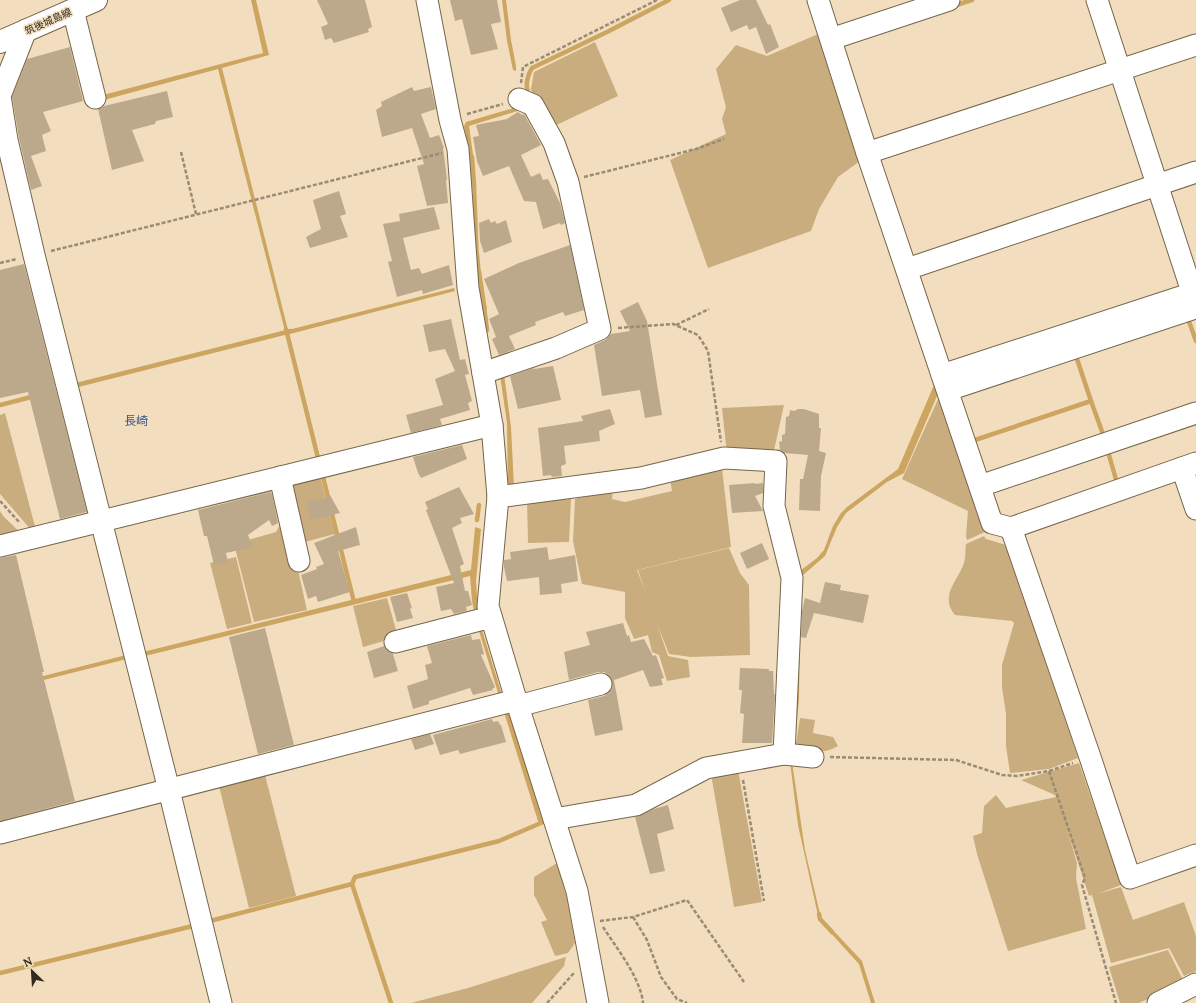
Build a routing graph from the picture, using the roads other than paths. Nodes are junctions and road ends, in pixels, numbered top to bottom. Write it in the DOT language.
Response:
graph roads {
  1 [pos="96,0"];
  2 [pos="426,0"];
  3 [pos="818,0"];
  4 [pos="949,0"];
  5 [pos="1097,0"];
  6 [pos="73,10"];
  7 [pos="26,30"];
  8 [pos="831,39"];
  9 [pos="0,42"];
  10 [pos="1196,44"];
  11 [pos="1119,70"];
  12 [pos="95,98"];
  13 [pos="519,99"];
  14 [pos="868,153"];
  15 [pos="1196,172"];
  16 [pos="1158,184"];
  17 [pos="907,269"];
  18 [pos="1195,299"];
  19 [pos="483,373"];
  20 [pos="945,383"];
  21 [pos="1196,413"];
  22 [pos="492,425"];
  23 [pos="1189,465"];
  24 [pos="280,477"];
  25 [pos="980,486"];
  26 [pos="498,497"];
  27 [pos="1196,509"];
  28 [pos="101,521"];
  29 [pos="1011,528"];
  30 [pos="0,546"];
  31 [pos="299,561"];
  32 [pos="491,617"];
  33 [pos="395,642"];
  34 [pos="602,684"];
  35 [pos="517,703"];
  36 [pos="784,754"];
  37 [pos="813,757"];
  38 [pos="170,790"];
  39 [pos="554,820"];
  40 [pos="0,833"];
  41 [pos="1196,855"];
  42 [pos="1196,984"];
  43 [pos="221,1003"];
  44 [pos="598,1003"];
  45 [pos="1158,1003"];
  1 -- 6 [label="main road, 筑後城島線"];
  2 -- 19 [label="street"];
  3 -- 8 [label="street"];
  4 -- 8 [label="street"];
  5 -- 11 [label="street"];
  6 -- 7 [label="main road, 筑後城島線"];
  6 -- 12 [label="street"];
  7 -- 9 [label="main road, 筑後城島線"];
  7 -- 28 [label="street"];
  8 -- 14 [label="street"];
  10 -- 11 [label="street"];
  11 -- 14 [label="street"];
  11 -- 16 [label="street"];
  13 -- 19 [label="street"];
  14 -- 17 [label="street"];
  15 -- 16 [label="street"];
  16 -- 17 [label="street"];
  16 -- 18 [label="street"];
  17 -- 20 [label="street"];
  18 -- 20 [label="street"];
  19 -- 22 [label="street"];
  20 -- 25 [label="street"];
  21 -- 25 [label="street"];
  22 -- 24 [label="street"];
  22 -- 26 [label="street"];
  23 -- 27 [label="street"];
  23 -- 29 [label="street"];
  24 -- 28 [label="street"];
  24 -- 31 [label="street"];
  25 -- 29 [label="street"];
  26 -- 32 [label="street"];
  26 -- 36 [label="street"];
  28 -- 30 [label="street"];
  28 -- 38 [label="street"];
  29 -- 41 [label="street"];
  32 -- 33 [label="street"];
  32 -- 35 [label="street"];
  34 -- 35 [label="street"];
  35 -- 38 [label="street"];
  35 -- 39 [label="street"];
  36 -- 37 [label="street"];
  36 -- 39 [label="street"];
  38 -- 40 [label="street"];
  38 -- 43 [label="street"];
  39 -- 44 [label="street"];
  42 -- 45 [label="street"];
}
